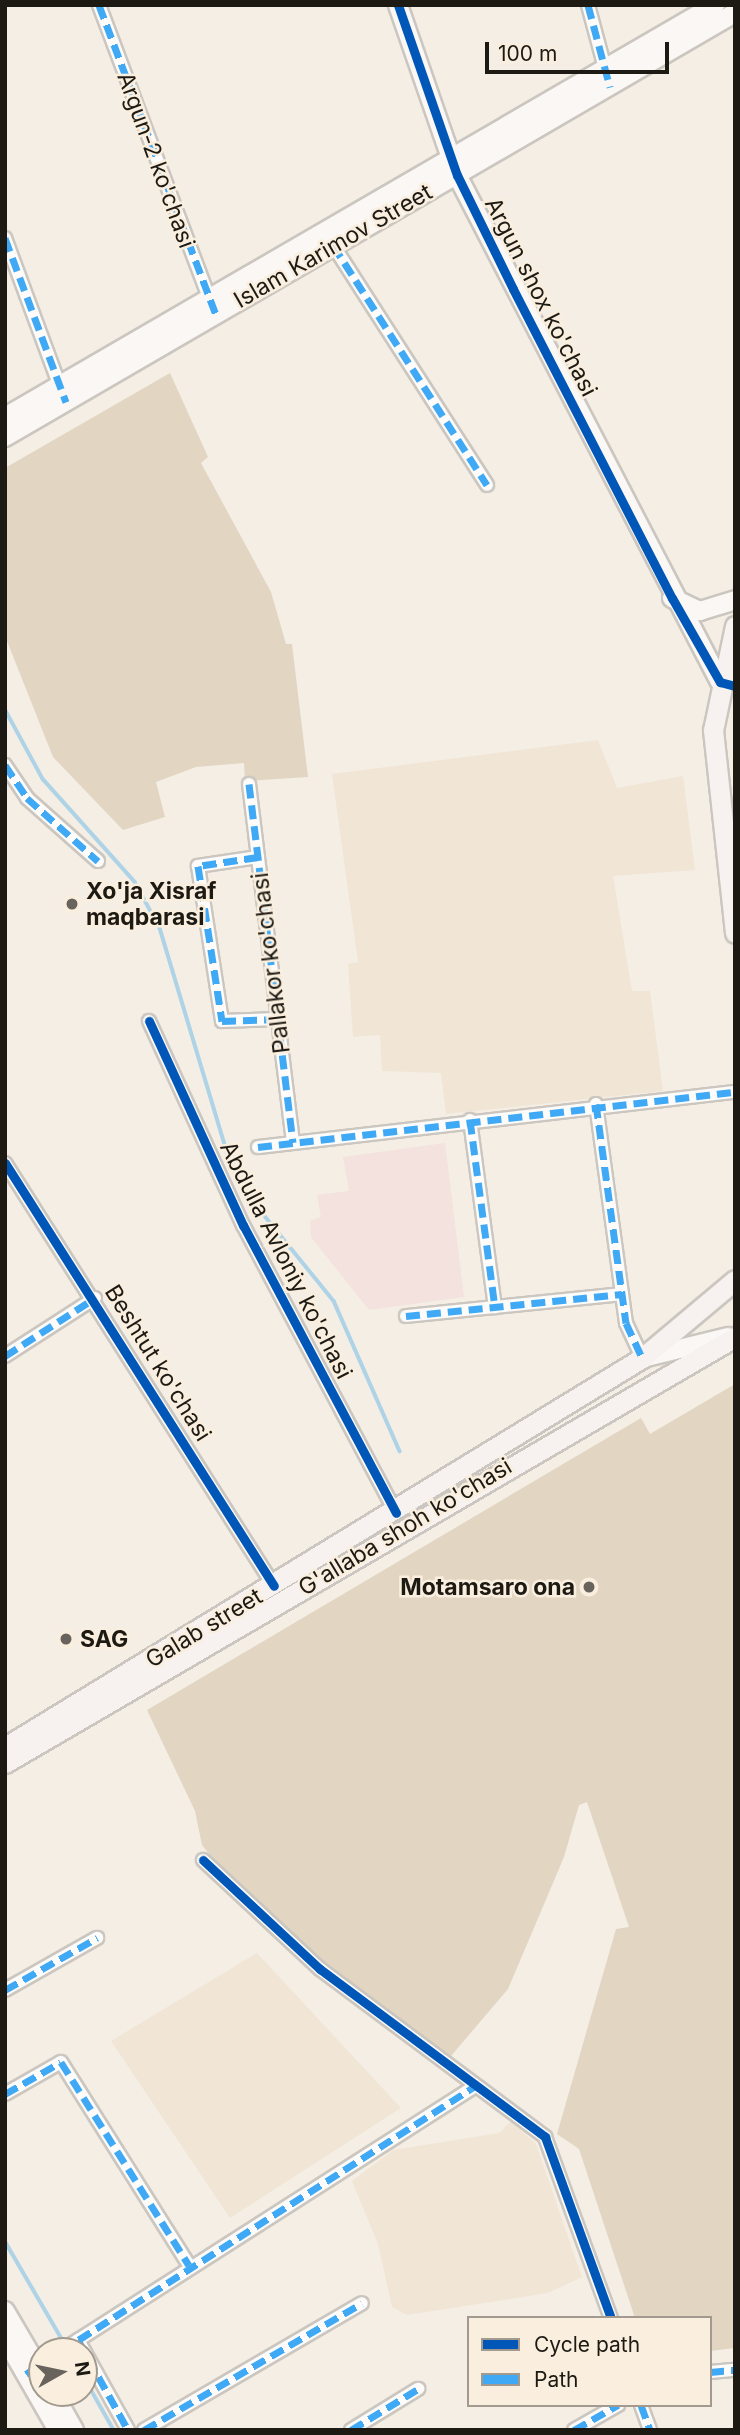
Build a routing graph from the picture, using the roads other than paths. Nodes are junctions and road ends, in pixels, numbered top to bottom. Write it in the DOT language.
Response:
graph roads {
  1 [pos="99,5"];
  2 [pos="398,5"];
  3 [pos="588,5"];
  4 [pos="715,5"];
  5 [pos="735,13"];
  6 [pos="605,66"];
  7 [pos="610,87"];
  8 [pos="453,167"];
  9 [pos="5,238"];
  10 [pos="332,245"];
  11 [pos="212,306"];
  12 [pos="58,385"];
  13 [pos="66,402"];
  14 [pos="5,417"];
  15 [pos="5,437"];
  16 [pos="487,485"];
  17 [pos="672,598"];
  18 [pos="735,600"];
  19 [pos="735,626"];
  20 [pos="727,684"];
  21 [pos="5,765"];
  22 [pos="249,784"];
  23 [pos="258,857"];
  24 [pos="98,861"];
  25 [pos="735,933"];
  26 [pos="278,1019"];
  27 [pos="149,1021"];
  28 [pos="735,1092"];
  29 [pos="596,1104"];
  30 [pos="470,1120"];
  31 [pos="293,1142"];
  32 [pos="258,1147"];
  33 [pos="5,1163"];
  34 [pos="735,1280"];
  35 [pos="622,1294"];
  36 [pos="95,1298"];
  37 [pos="495,1307"];
  38 [pos="407,1316"];
  39 [pos="735,1336"];
  40 [pos="5,1356"];
  41 [pos="642,1358"];
  42 [pos="396,1513"];
  43 [pos="274,1587"];
  44 [pos="5,1747"];
  45 [pos="5,1763"];
  46 [pos="203,1860"];
  47 [pos="97,1938"];
  48 [pos="5,1990"];
  49 [pos="476,2086"];
  50 [pos="5,2094"];
  51 [pos="189,2266"];
  52 [pos="362,2303"];
  53 [pos="5,2311"];
  54 [pos="610,2316"];
  55 [pos="82,2337"];
  56 [pos="5,2338"];
  57 [pos="28,2353"];
  58 [pos="28,2360"];
  59 [pos="735,2370"];
  60 [pos="712,2372"];
  61 [pos="98,2376"];
  62 [pos="418,2389"];
  63 [pos="50,2407"];
  64 [pos="61,2407"];
  65 [pos="615,2407"];
  66 [pos="642,2407"];
  67 [pos="58,2430"];
  68 [pos="74,2430"];
  69 [pos="128,2430"];
  70 [pos="144,2430"];
  71 [pos="351,2430"];
  72 [pos="575,2430"];
  73 [pos="650,2430"];
  1 -- 11 [label="street, Argun-2 ko'chasi"];
  2 -- 8 [label="main road, Argun shox ko'chasi"];
  3 -- 6 [label="street"];
  4 -- 6 [label="main road, Islam Karimov Street"];
  5 -- 7 [label="main road, Islam Karimov Street"];
  6 -- 7 [label="street"];
  6 -- 8 [label="main road, Islam Karimov Street"];
  7 -- 8 [label="main road, Islam Karimov Street"];
  8 -- 10 [label="main road, Islam Karimov Street"];
  8 -- 11 [label="main road, Islam Karimov Street"];
  8 -- 17 [label="main road, Argun shox ko'chasi"];
  9 -- 12 [label="street"];
  10 -- 11 [label="main road, Islam Karimov Street"];
  10 -- 16 [label="street"];
  11 -- 12 [label="main road, Islam Karimov Street"];
  11 -- 13 [label="main road, Islam Karimov Street"];
  12 -- 13 [label="street"];
  12 -- 14 [label="main road, Islam Karimov Street"];
  13 -- 15 [label="main road, Islam Karimov Street"];
  17 -- 18 [label="main road"];
  17 -- 20 [label="main road, Argun shox ko'chasi"];
  19 -- 20 [label="main road"];
  20 -- 25 [label="main road"];
  21 -- 24 [label="street"];
  22 -- 23 [label="street, Pallakor ko'chasi"];
  23 -- 26 [label="street, Pallakor ko'chasi"];
  23 -- 26 [label="street"];
  26 -- 31 [label="street, Pallakor ko'chasi"];
  27 -- 42 [label="street, Abdulla Avloniy ko'chasi"];
  28 -- 29 [label="street"];
  29 -- 30 [label="street"];
  29 -- 35 [label="street"];
  30 -- 31 [label="street"];
  30 -- 37 [label="street"];
  31 -- 32 [label="street"];
  33 -- 36 [label="street, Beshtut ko'chasi"];
  34 -- 41 [label="main road"];
  35 -- 37 [label="street"];
  35 -- 41 [label="street"];
  36 -- 40 [label="street"];
  36 -- 43 [label="street, Beshtut ko'chasi"];
  37 -- 38 [label="street"];
  39 -- 41 [label="main road, Galab street"];
  39 -- 45 [label="main road, G'allaba shoh ko'chasi"];
  41 -- 42 [label="main road, Galab street"];
  42 -- 43 [label="main road, Galab street"];
  43 -- 44 [label="main road, Galab street"];
  46 -- 49 [label="street"];
  47 -- 48 [label="street"];
  49 -- 51 [label="street"];
  49 -- 54 [label="street"];
  50 -- 51 [label="street"];
  51 -- 55 [label="street"];
  52 -- 70 [label="street"];
  53 -- 57 [label="main road"];
  56 -- 58 [label="main road"];
  59 -- 60 [label="street"];
  61 -- 69 [label="street"];
  62 -- 71 [label="street"];
  63 -- 67 [label="main road"];
  64 -- 68 [label="main road"];
  65 -- 72 [label="street"];
  66 -- 73 [label="street"];
}
